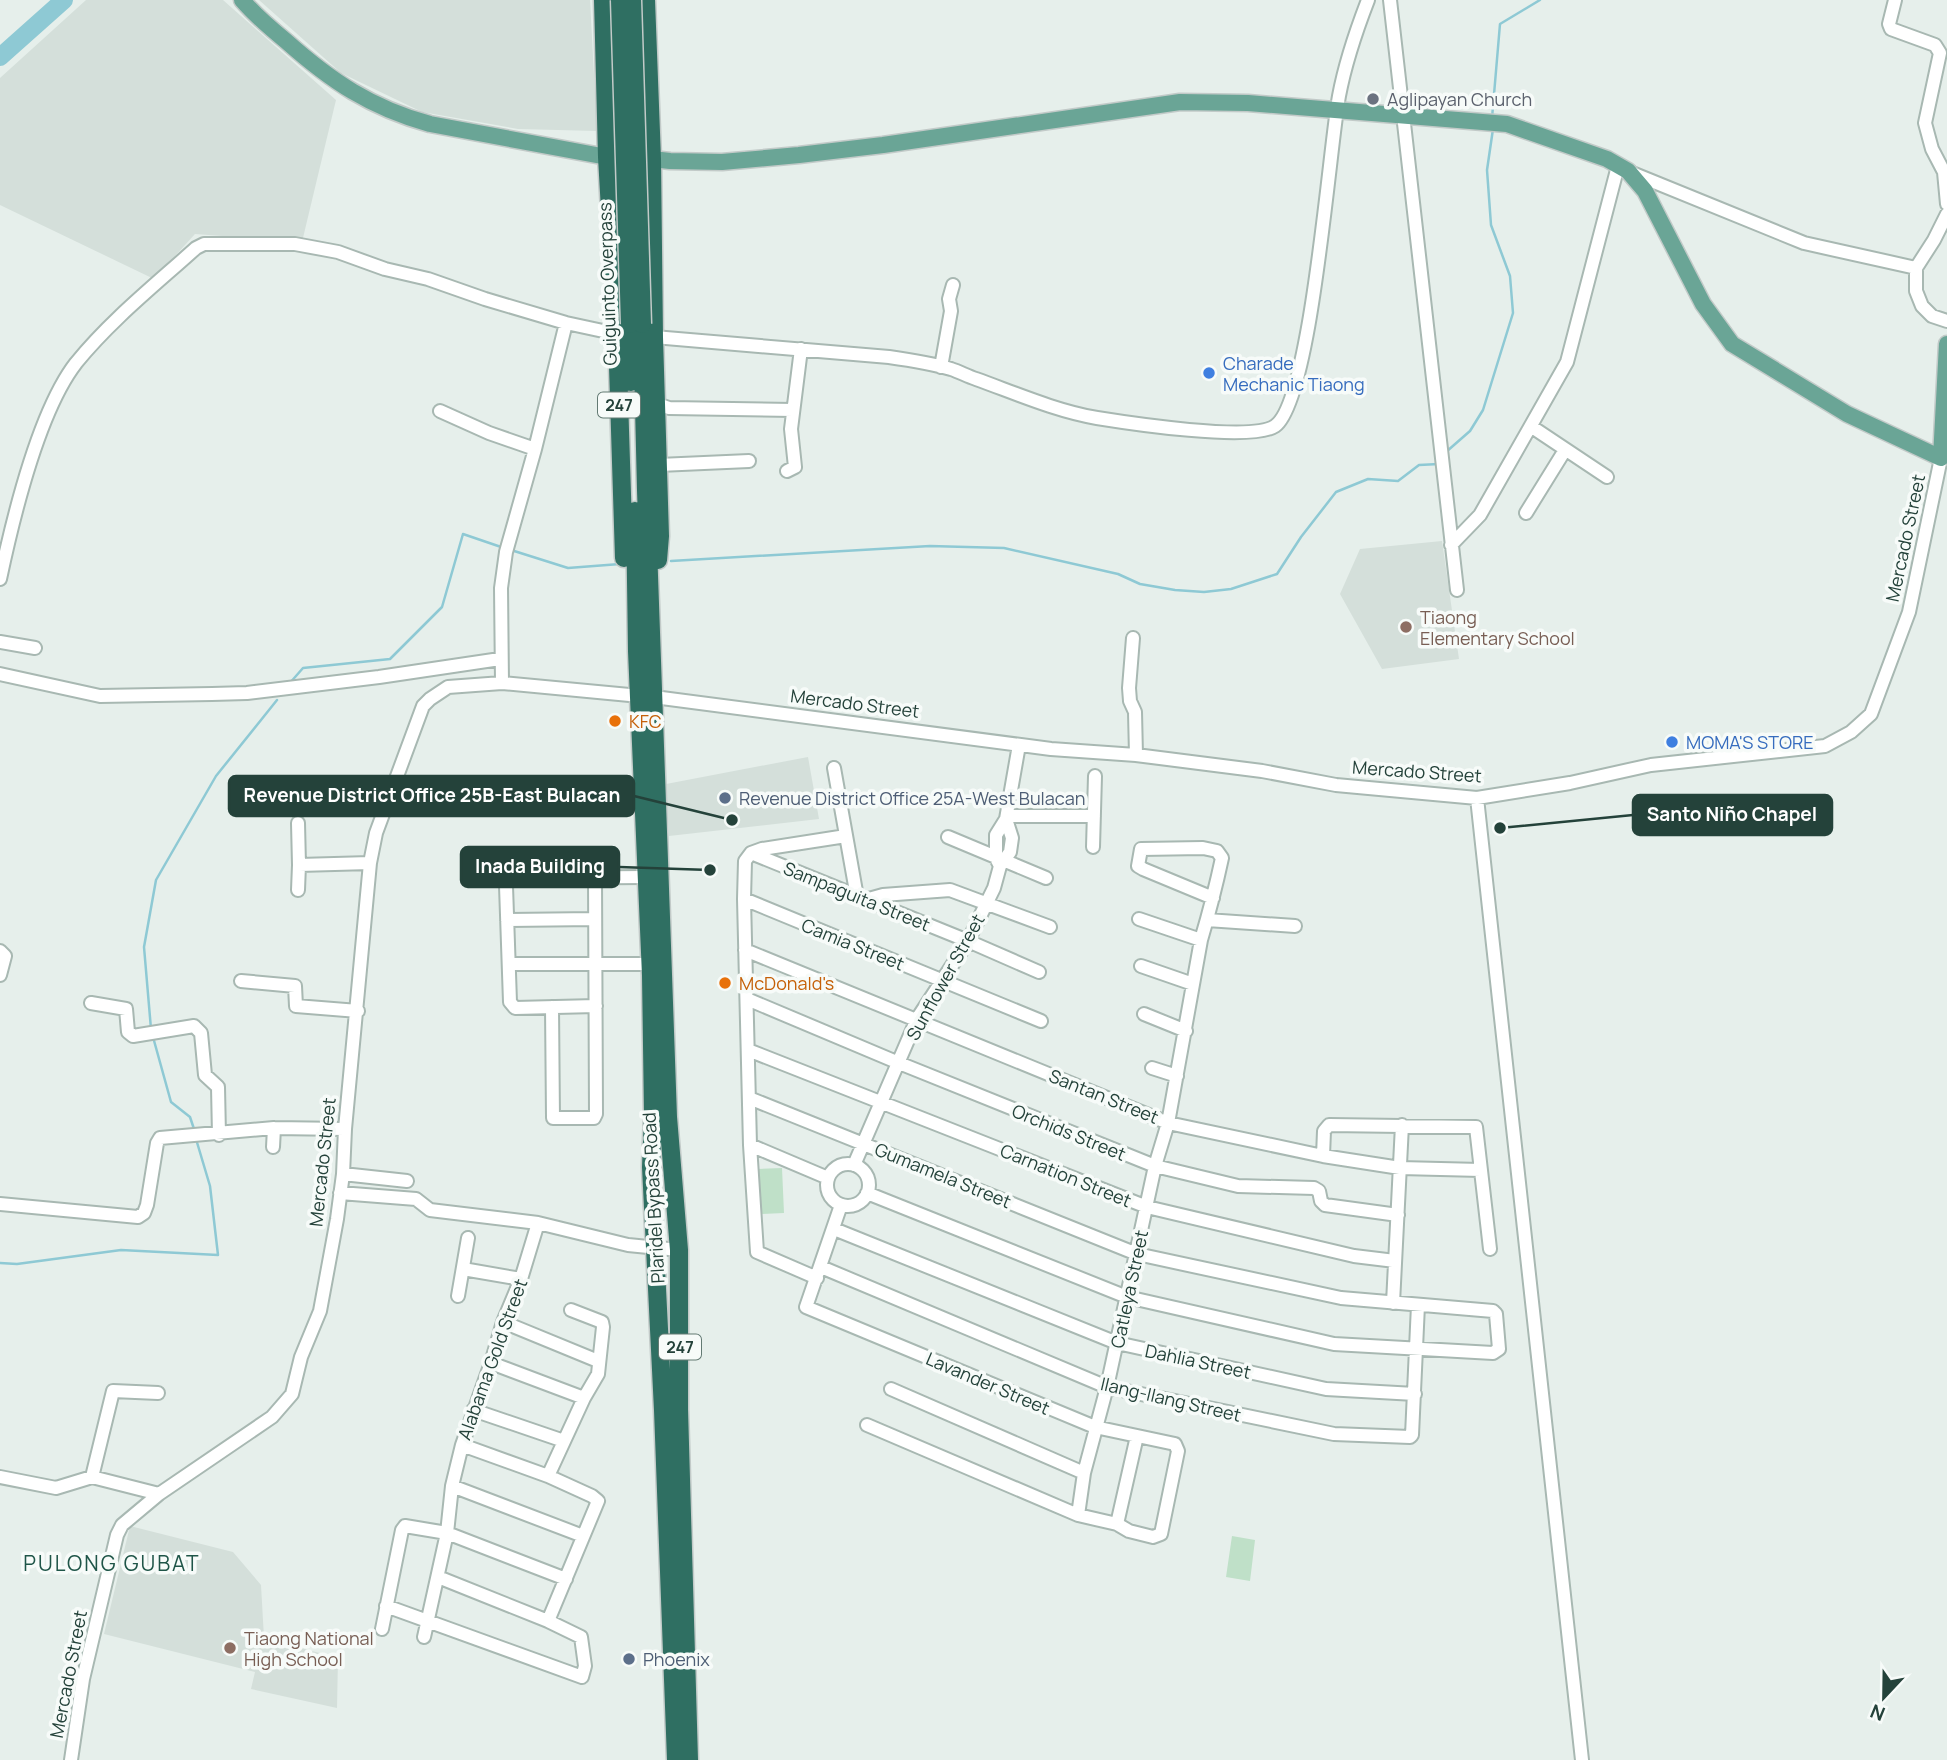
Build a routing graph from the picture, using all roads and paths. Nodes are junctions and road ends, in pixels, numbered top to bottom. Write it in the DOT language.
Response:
graph roads {
  1 [pos="242,0"];
  2 [pos="603,0"];
  3 [pos="620,0"];
  4 [pos="632,0"];
  5 [pos="646,0"];
  6 [pos="1368,0"];
  7 [pos="1390,0"];
  8 [pos="1895,0"];
  9 [pos="1337,110"];
  10 [pos="1403,114"];
  11 [pos="607,157"];
  12 [pos="653,159"];
  13 [pos="1623,169"];
  14 [pos="1947,204"];
  15 [pos="1947,214"];
  16 [pos="1916,268"];
  17 [pos="953,285"];
  18 [pos="1947,321"];
  19 [pos="566,323"];
  20 [pos="636,330"];
  21 [pos="1947,344"];
  22 [pos="801,349"];
  23 [pos="941,367"];
  24 [pos="656,404"];
  25 [pos="793,410"];
  26 [pos="440,411"];
  27 [pos="1532,427"];
  28 [pos="535,449"];
  29 [pos="1565,450"];
  30 [pos="1941,458"];
  31 [pos="749,461"];
  32 [pos="659,465"];
  33 [pos="787,471"];
  34 [pos="1607,477"];
  35 [pos="1526,513"];
  36 [pos="1451,545"];
  37 [pos="0,579"];
  38 [pos="1457,590"];
  39 [pos="652,634"];
  40 [pos="1133,638"];
  41 [pos="0,642"];
  42 [pos="35,648"];
  43 [pos="637,651"];
  44 [pos="500,659"];
  45 [pos="0,674"];
  46 [pos="502,683"];
  47 [pos="647,697"];
  48 [pos="1019,745"];
  49 [pos="1136,755"];
  50 [pos="834,768"];
  51 [pos="1095,776"];
  52 [pos="1477,798"];
  53 [pos="1094,816"];
  54 [pos="1006,817"];
  55 [pos="298,823"];
  56 [pos="846,836"];
  57 [pos="948,837"];
  58 [pos="1093,847"];
  59 [pos="751,853"];
  60 [pos="1000,861"];
  61 [pos="370,863"];
  62 [pos="299,864"];
  63 [pos="595,877"];
  64 [pos="646,877"];
  65 [pos="1046,878"];
  66 [pos="298,890"];
  67 [pos="1213,898"];
  68 [pos="744,899"];
  69 [pos="861,899"];
  70 [pos="986,903"];
  71 [pos="507,919"];
  72 [pos="595,919"];
  73 [pos="1139,919"];
  74 [pos="1207,920"];
  75 [pos="1294,926"];
  76 [pos="1051,927"];
  77 [pos="1201,940"];
  78 [pos="968,941"];
  79 [pos="745,950"];
  80 [pos="0,951"];
  81 [pos="509,964"];
  82 [pos="596,964"];
  83 [pos="650,964"];
  84 [pos="1141,966"];
  85 [pos="1039,972"];
  86 [pos="0,975"];
  87 [pos="241,981"];
  88 [pos="944,981"];
  89 [pos="1193,984"];
  90 [pos="747,999"];
  91 [pos="91,1003"];
  92 [pos="596,1006"];
  93 [pos="552,1007"];
  94 [pos="358,1011"];
  95 [pos="1144,1014"];
  96 [pos="917,1019"];
  97 [pos="1041,1021"];
  98 [pos="1186,1031"];
  99 [pos="748,1050"];
  100 [pos="899,1063"];
  101 [pos="1152,1068"];
  102 [pos="1177,1076"];
  103 [pos="749,1098"];
  104 [pos="881,1102"];
  105 [pos="1168,1123"];
  106 [pos="1402,1125"];
  107 [pos="274,1128"];
  108 [pos="345,1129"];
  109 [pos="219,1135"];
  110 [pos="863,1142"];
  111 [pos="750,1145"];
  112 [pos="274,1147"];
  113 [pos="1323,1156"];
  114 [pos="854,1165"];
  115 [pos="1155,1166"];
  116 [pos="1400,1168"];
  117 [pos="1481,1170"];
  118 [pos="343,1174"];
  119 [pos="828,1178"];
  120 [pos="407,1181"];
  121 [pos="340,1193"];
  122 [pos="867,1193"];
  123 [pos="0,1204"];
  124 [pos="841,1205"];
  125 [pos="1147,1207"];
  126 [pos="1398,1215"];
  127 [pos="537,1223"];
  128 [pos="834,1228"];
  129 [pos="468,1238"];
  130 [pos="655,1249"];
  131 [pos="1490,1249"];
  132 [pos="679,1250"];
  133 [pos="1137,1254"];
  134 [pos="1395,1261"];
  135 [pos="463,1269"];
  136 [pos="819,1272"];
  137 [pos="522,1279"];
  138 [pos="458,1296"];
  139 [pos="1127,1297"];
  140 [pos="1393,1303"];
  141 [pos="1418,1305"];
  142 [pos="571,1310"];
  143 [pos="503,1322"];
  144 [pos="1117,1343"];
  145 [pos="1416,1350"];
  146 [pos="598,1361"];
  147 [pos="491,1363"];
  148 [pos="1107,1387"];
  149 [pos="891,1389"];
  150 [pos="158,1392"];
  151 [pos="1415,1394"];
  152 [pos="584,1398"];
  153 [pos="473,1410"];
  154 [pos="867,1425"];
  155 [pos="1095,1427"];
  156 [pos="1137,1436"];
  157 [pos="564,1441"];
  158 [pos="461,1445"];
  159 [pos="1084,1473"];
  160 [pos="548,1476"];
  161 [pos="0,1477"];
  162 [pos="92,1477"];
  163 [pos="452,1486"];
  164 [pos="159,1494"];
  165 [pos="1077,1515"];
  166 [pos="1117,1524"];
  167 [pos="447,1534"];
  168 [pos="583,1536"];
  169 [pos="438,1577"];
  170 [pos="566,1579"];
  171 [pos="386,1606"];
  172 [pos="428,1620"];
  173 [pos="548,1621"];
  174 [pos="382,1629"];
  175 [pos="424,1637"];
  176 [pos="71,1760"];
  177 [pos="676,1760"];
  178 [pos="689,1760"];
  179 [pos="1582,1760"];
  1 -- 11 [label="main road"];
  2 -- 11 [label="highway"];
  3 -- 20 [label="highway, Guiguinto Overpass, bridge"];
  4 -- 20 [label="highway, Guiguinto Overpass, bridge"];
  5 -- 12 [label="highway"];
  6 -- 9 [label="street"];
  7 -- 10 [label="street"];
  8 -- 14 [label="street"];
  9 -- 10 [label="main road"];
  9 -- 12 [label="main road"];
  9 -- 23 [label="street"];
  10 -- 13 [label="main road"];
  10 -- 36 [label="street"];
  11 -- 20 [label="highway, 247"];
  12 -- 20 [label="highway, 247"];
  13 -- 16 [label="street"];
  13 -- 27 [label="street"];
  13 -- 30 [label="main road"];
  15 -- 16 [label="street"];
  16 -- 18 [label="street"];
  17 -- 23 [label="street"];
  19 -- 20 [label="street"];
  19 -- 28 [label="street"];
  19 -- 37 [label="street"];
  20 -- 22 [label="street"];
  20 -- 24 [label="highway, 247"];
  20 -- 39 [label="highway, Guiguinto Overpass"];
  20 -- 43 [label="highway, Guiguinto Overpass"];
  21 -- 30 [label="main road, Mercado Street"];
  22 -- 23 [label="street"];
  22 -- 25 [label="street"];
  24 -- 25 [label="street"];
  24 -- 32 [label="highway, 247"];
  25 -- 33 [label="street"];
  26 -- 28 [label="street"];
  27 -- 29 [label="street"];
  27 -- 36 [label="street"];
  28 -- 44 [label="street"];
  29 -- 34 [label="street"];
  29 -- 35 [label="street"];
  30 -- 52 [label="street, Mercado Street"];
  31 -- 32 [label="street"];
  32 -- 39 [label="highway, 247"];
  36 -- 38 [label="street"];
  39 -- 47 [label="highway, Plaridel Bypass Road / 247"];
  40 -- 49 [label="street"];
  41 -- 42 [label="street"];
  43 -- 47 [label="highway, Plaridel Bypass Road / 247"];
  44 -- 45 [label="street"];
  44 -- 46 [label="street"];
  46 -- 47 [label="street, Mercado Street"];
  46 -- 61 [label="street, Mercado Street"];
  47 -- 48 [label="street, Mercado Street"];
  47 -- 64 [label="highway, Plaridel Bypass Road / 247"];
  47 -- 132 [label="highway, Plaridel Bypass Road / 247"];
  48 -- 49 [label="street, Mercado Street"];
  48 -- 54 [label="street, Sunflower Street"];
  49 -- 52 [label="street, Mercado Street"];
  50 -- 56 [label="street"];
  51 -- 53 [label="street"];
  52 -- 179 [label="street"];
  53 -- 54 [label="street"];
  53 -- 58 [label="street"];
  54 -- 60 [label="street, Sunflower Street"];
  55 -- 62 [label="street"];
  56 -- 59 [label="street"];
  56 -- 69 [label="street"];
  57 -- 60 [label="street"];
  59 -- 68 [label="street"];
  59 -- 69 [label="street, Sampaguita Street"];
  60 -- 65 [label="street"];
  60 -- 70 [label="street, Sunflower Street"];
  61 -- 62 [label="street"];
  61 -- 94 [label="street, Mercado Street"];
  62 -- 66 [label="street"];
  63 -- 64 [label="street"];
  63 -- 71 [label="street"];
  63 -- 72 [label="street"];
  64 -- 83 [label="highway, Plaridel Bypass Road / 247"];
  67 -- 67 [label="street, Catleya Street"];
  67 -- 74 [label="street, Catleya Street"];
  68 -- 79 [label="street"];
  68 -- 88 [label="street, Camia Street"];
  69 -- 70 [label="street"];
  69 -- 78 [label="street, Sampaguita Street"];
  70 -- 76 [label="street"];
  70 -- 78 [label="street, Sunflower Street"];
  71 -- 72 [label="street"];
  71 -- 81 [label="street"];
  72 -- 82 [label="street"];
  73 -- 77 [label="street"];
  74 -- 75 [label="street"];
  74 -- 77 [label="street, Catleya Street"];
  77 -- 89 [label="street, Catleya Street"];
  78 -- 85 [label="street, Sampaguita Street"];
  78 -- 88 [label="street, Sunflower Street"];
  79 -- 90 [label="street"];
  79 -- 96 [label="street, Santan Street"];
  80 -- 86 [label="street"];
  81 -- 82 [label="street"];
  81 -- 93 [label="street"];
  82 -- 83 [label="street"];
  82 -- 92 [label="street"];
  83 -- 130 [label="highway, Plaridel Bypass Road / 247"];
  84 -- 89 [label="street"];
  87 -- 94 [label="street"];
  88 -- 96 [label="street, Sunflower Street"];
  88 -- 97 [label="street, Camia Street"];
  89 -- 98 [label="street, Catleya Street"];
  90 -- 99 [label="street"];
  90 -- 100 [label="street, Orchids Street"];
  91 -- 109 [label="street"];
  92 -- 93 [label="street"];
  92 -- 93 [label="street"];
  94 -- 108 [label="street, Mercado Street"];
  95 -- 98 [label="street"];
  96 -- 100 [label="street, Sunflower Street"];
  96 -- 105 [label="street, Santan Street"];
  98 -- 102 [label="street, Catleya Street"];
  99 -- 103 [label="street"];
  99 -- 104 [label="street, Carnation Street"];
  100 -- 104 [label="street, Sunflower Street"];
  100 -- 115 [label="street, Orchids Street"];
  101 -- 102 [label="street"];
  102 -- 105 [label="street, Catleya Street"];
  103 -- 110 [label="street, Gumamela Street"];
  103 -- 111 [label="street"];
  104 -- 110 [label="street, Sunflower Street"];
  104 -- 125 [label="street, Carnation Street"];
  105 -- 113 [label="street, Santan Street"];
  105 -- 115 [label="street, Catleya Street"];
  106 -- 113 [label="street"];
  106 -- 116 [label="street"];
  106 -- 117 [label="street"];
  107 -- 108 [label="street"];
  107 -- 109 [label="street"];
  107 -- 112 [label="street"];
  108 -- 118 [label="street, Mercado Street"];
  109 -- 123 [label="street"];
  110 -- 114 [label="street, Sunflower Street"];
  110 -- 133 [label="street, Gumamela Street"];
  111 -- 119 [label="street"];
  111 -- 136 [label="street, Ilang-Ilang Street"];
  113 -- 116 [label="street, Santan Street"];
  114 -- 119 [label="street"];
  114 -- 122 [label="street"];
  115 -- 125 [label="street, Catleya Street"];
  115 -- 126 [label="street, Orchids Street"];
  116 -- 117 [label="street, Santan Street"];
  116 -- 126 [label="street"];
  117 -- 131 [label="street"];
  118 -- 120 [label="street"];
  118 -- 121 [label="street, Mercado Street"];
  119 -- 124 [label="street"];
  121 -- 127 [label="street"];
  121 -- 164 [label="street, Mercado Street"];
  122 -- 124 [label="street"];
  122 -- 139 [label="street"];
  124 -- 128 [label="street"];
  125 -- 133 [label="street, Catleya Street"];
  125 -- 134 [label="street, Carnation Street"];
  126 -- 134 [label="street"];
  127 -- 130 [label="street"];
  127 -- 137 [label="street, Alabama Gold Street"];
  128 -- 136 [label="street"];
  128 -- 144 [label="street, Dahlia Street"];
  129 -- 135 [label="street"];
  130 -- 132 [label="street"];
  130 -- 177 [label="highway, Plaridel Bypass Road / 247"];
  132 -- 178 [label="highway, Plaridel Bypass Road / 247"];
  133 -- 139 [label="street, Catleya Street"];
  133 -- 140 [label="street, Gumamela Street"];
  134 -- 140 [label="street"];
  135 -- 137 [label="street"];
  135 -- 138 [label="street"];
  136 -- 148 [label="street, Ilang-Ilang Street"];
  136 -- 155 [label="street, Lavander Street"];
  137 -- 143 [label="street, Alabama Gold Street"];
  139 -- 144 [label="street, Catleya Street"];
  139 -- 145 [label="street"];
  140 -- 141 [label="street, Gumamela Street"];
  141 -- 145 [label="street, Ilang-Ilang Street"];
  141 -- 145 [label="street, Gumamela Street"];
  142 -- 146 [label="street"];
  143 -- 146 [label="street"];
  143 -- 147 [label="street, Alabama Gold Street"];
  144 -- 148 [label="street, Catleya Street"];
  144 -- 151 [label="street, Dahlia Street"];
  145 -- 151 [label="street, Ilang-Ilang Street"];
  146 -- 152 [label="street"];
  147 -- 152 [label="street"];
  147 -- 153 [label="street, Alabama Gold Street"];
  148 -- 151 [label="street, Ilang-Ilang Street"];
  148 -- 155 [label="street, Catleya Street"];
  149 -- 159 [label="street"];
  150 -- 162 [label="street"];
  152 -- 157 [label="street"];
  153 -- 157 [label="street"];
  153 -- 158 [label="street, Alabama Gold Street"];
  154 -- 165 [label="street"];
  155 -- 156 [label="street, Lavander Street"];
  155 -- 159 [label="street, Catleya Street"];
  156 -- 166 [label="street"];
  156 -- 166 [label="street, Lavander Street"];
  157 -- 160 [label="street"];
  158 -- 160 [label="street"];
  158 -- 163 [label="street, Alabama Gold Street"];
  159 -- 165 [label="street, Catleya Street"];
  160 -- 168 [label="street"];
  161 -- 162 [label="street"];
  162 -- 164 [label="street"];
  163 -- 167 [label="street, Alabama Gold Street"];
  163 -- 168 [label="street"];
  164 -- 176 [label="street, Mercado Street"];
  165 -- 166 [label="street"];
  167 -- 169 [label="street, Alabama Gold Street"];
  167 -- 170 [label="street"];
  167 -- 171 [label="street"];
  168 -- 170 [label="street"];
  169 -- 172 [label="street, Alabama Gold Street"];
  169 -- 173 [label="street"];
  170 -- 173 [label="street"];
  171 -- 172 [label="street"];
  171 -- 174 [label="street"];
  172 -- 173 [label="street"];
  172 -- 175 [label="street, Alabama Gold Street"];
}
